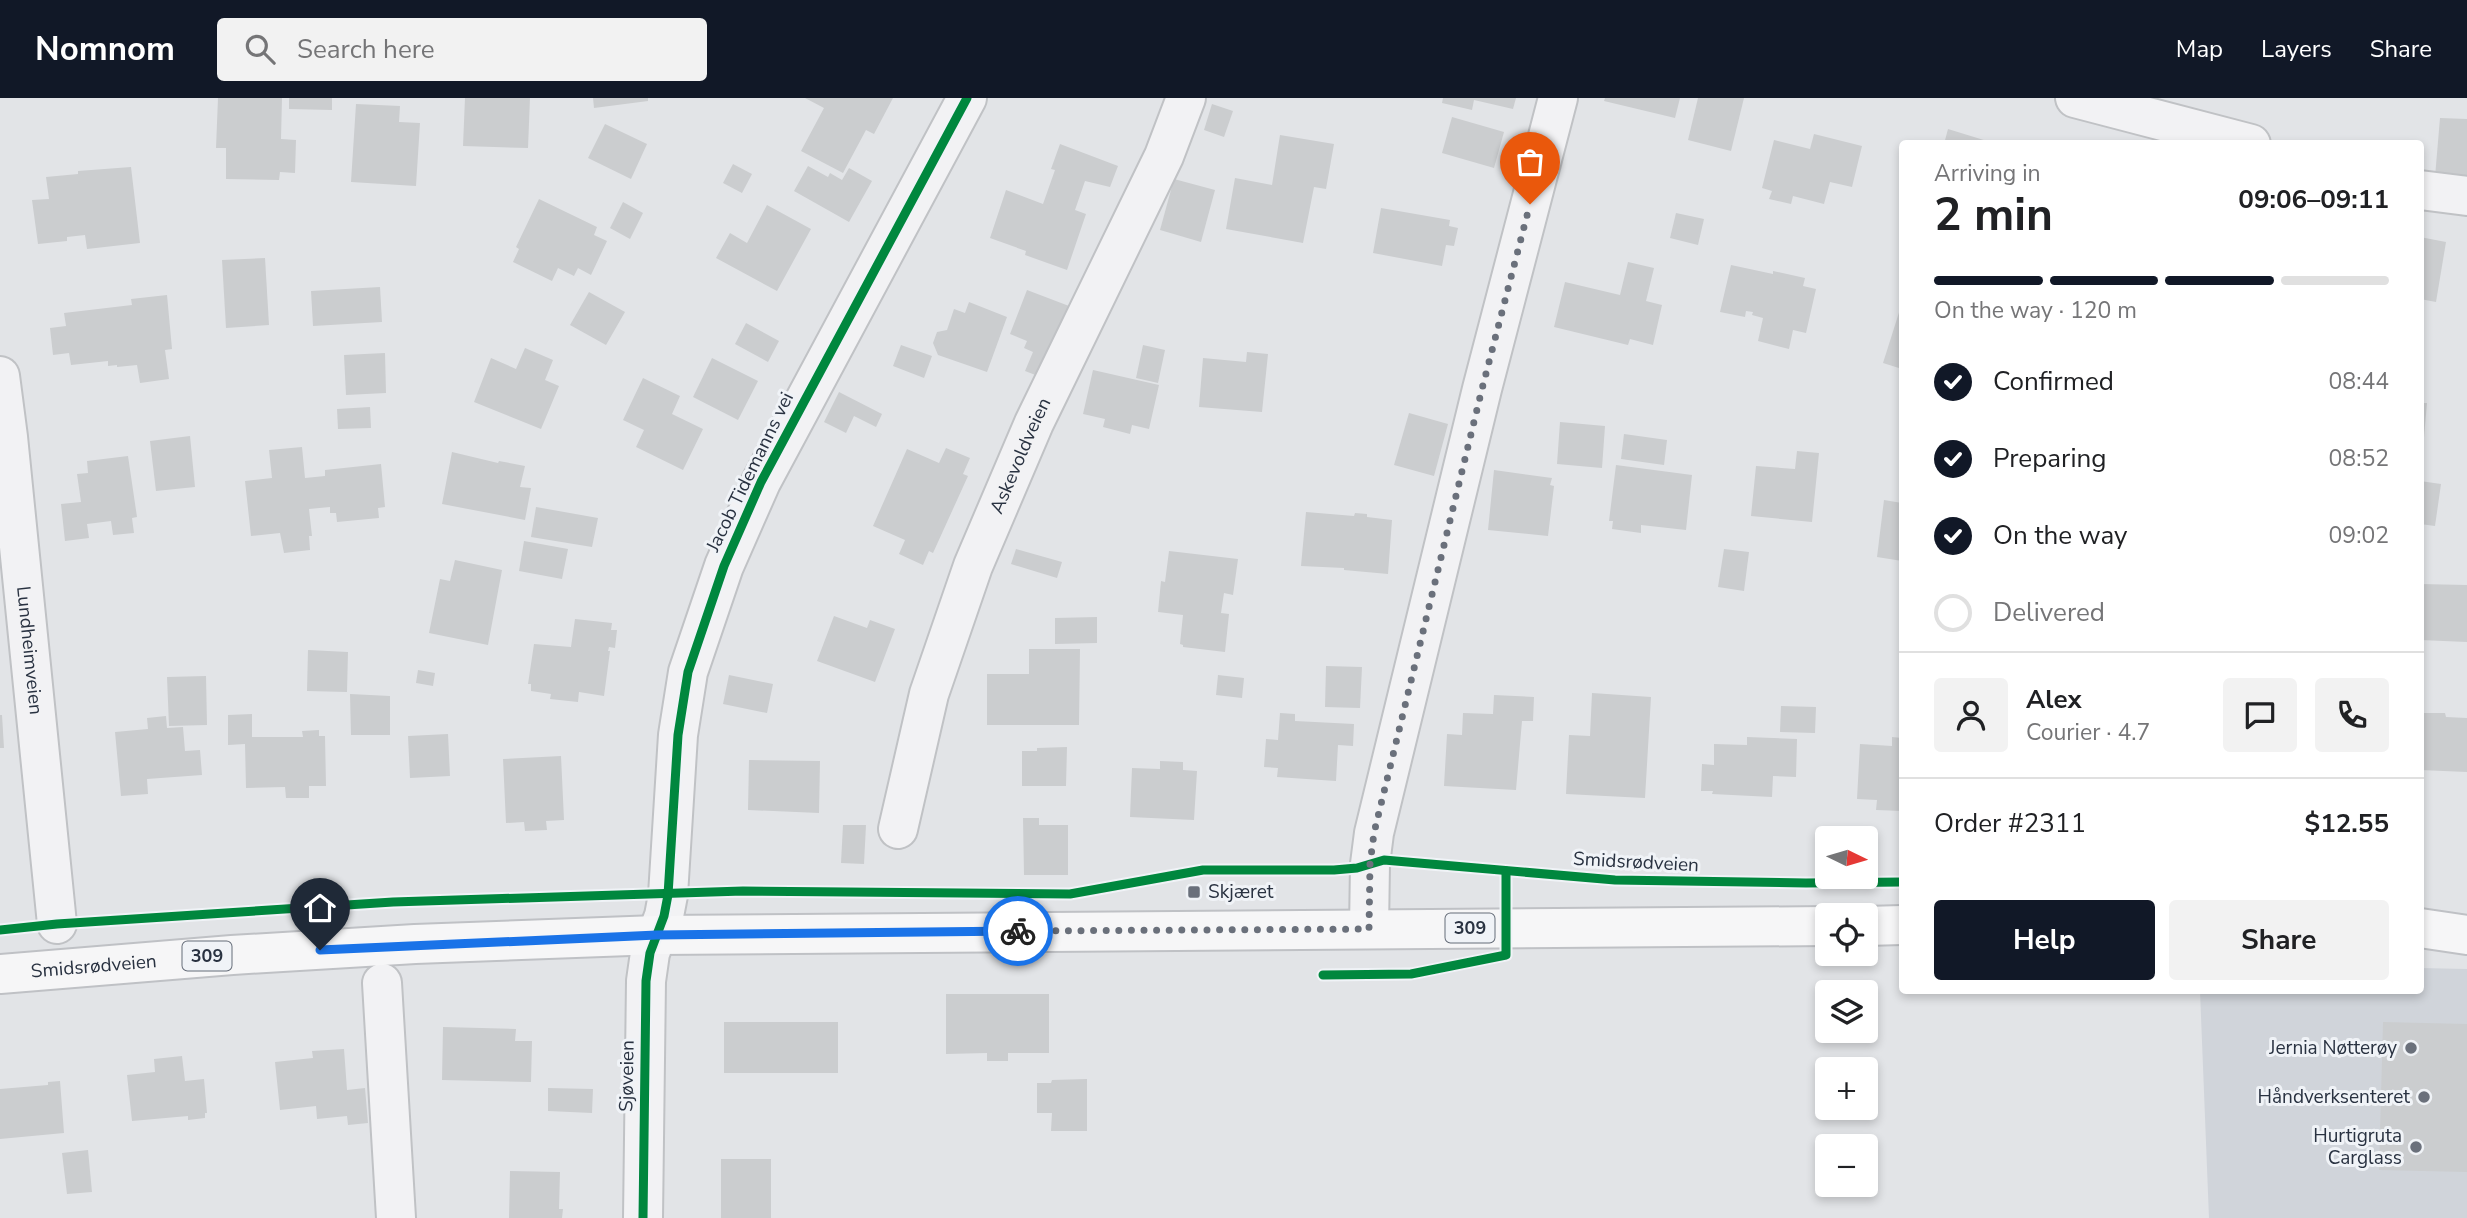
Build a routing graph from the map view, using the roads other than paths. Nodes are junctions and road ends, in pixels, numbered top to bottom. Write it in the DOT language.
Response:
graph roads {
  1 [pos="967,98"];
  2 [pos="1186,98"];
  3 [pos="1558,98"];
  4 [pos="2076,98"];
  5 [pos="2236,140"];
  6 [pos="2424,191"];
  7 [pos="2467,197"];
  8 [pos="0,376"];
  9 [pos="898,829"];
  10 [pos="2467,923"];
  11 [pos="57,924"];
  12 [pos="1899,925"];
  13 [pos="1815,926"];
  14 [pos="1878,926"];
  15 [pos="2424,928"];
  16 [pos="2424,928"];
  17 [pos="1369,929"];
  18 [pos="657,935"];
  19 [pos="2467,935"];
  20 [pos="0,974"];
  21 [pos="382,983"];
  22 [pos="396,1218"];
  23 [pos="643,1218"];
  1 -- 18 [label="street, Jacob Tidemanns vei"];
  2 -- 9 [label="street, Askevoldveien"];
  3 -- 17 [label="street"];
  4 -- 5 [label="street"];
  6 -- 7 [label="street"];
  8 -- 11 [label="street, Lundheimveien"];
  10 -- 15 [label="main road"];
  12 -- 14 [label="main road"];
  13 -- 17 [label="main road, Smidsrødveien / 309"];
  16 -- 19 [label="main road"];
  17 -- 18 [label="main road, Smidsrødveien / 309"];
  18 -- 20 [label="main road, Smidsrødveien / 309"];
  18 -- 23 [label="street, Sjøveien"];
  21 -- 22 [label="street"];
}
